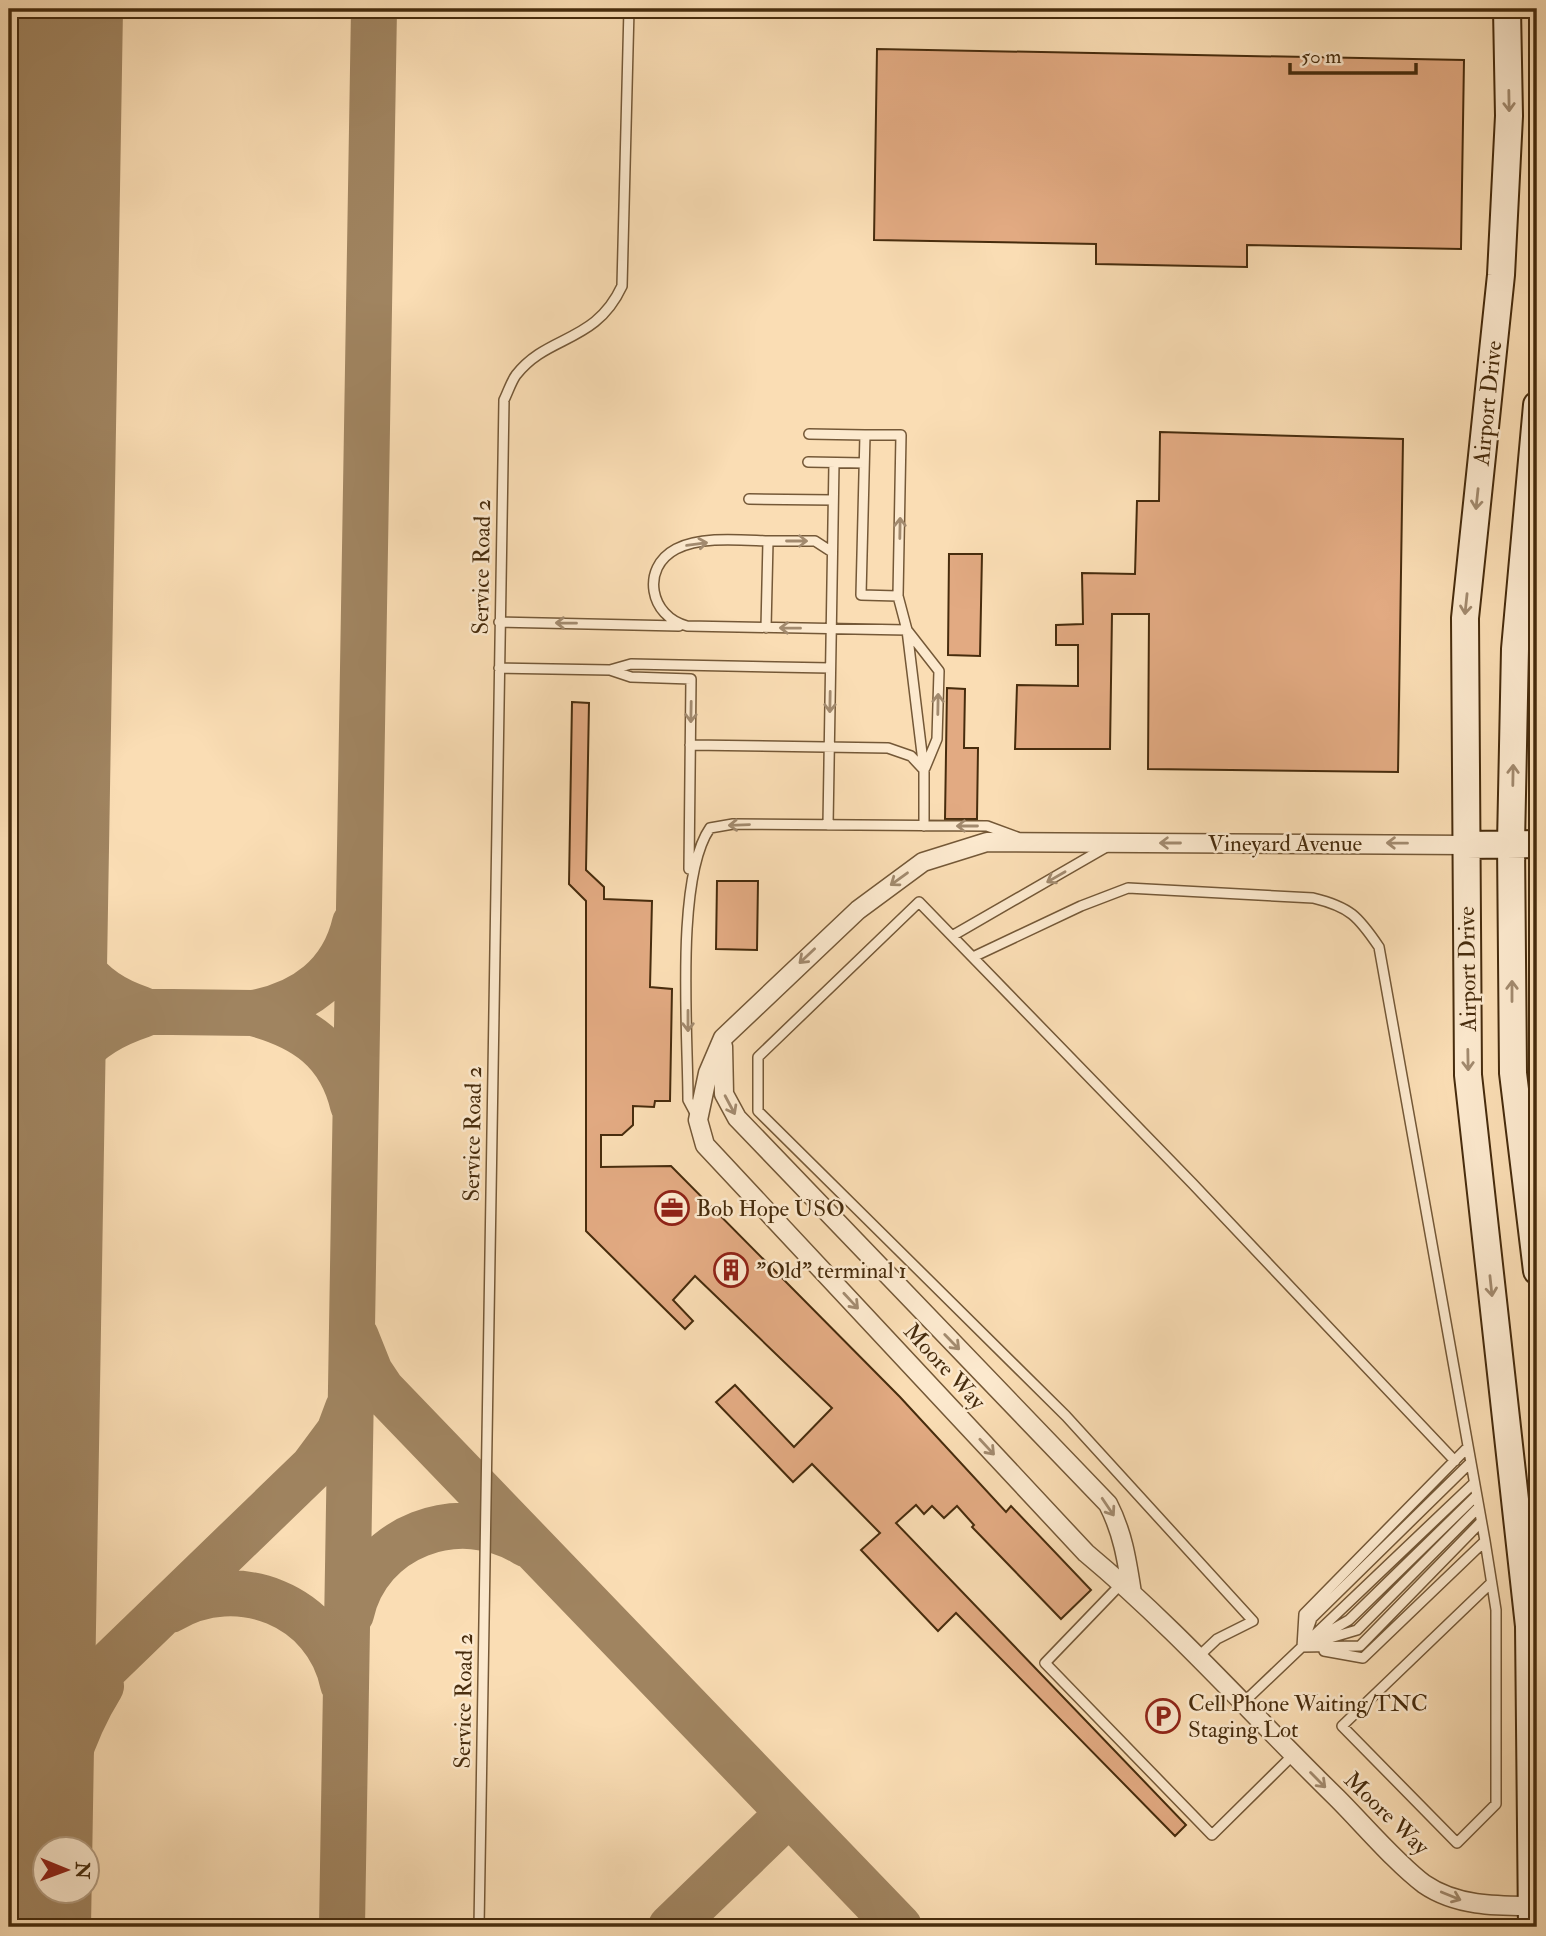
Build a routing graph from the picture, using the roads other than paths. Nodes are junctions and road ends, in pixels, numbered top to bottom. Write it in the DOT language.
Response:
graph roads {
  1 [pos="629,9"];
  2 [pos="1507,9"];
  3 [pos="1537,405"];
  4 [pos="809,434"];
  5 [pos="865,435"];
  6 [pos="808,462"];
  7 [pos="834,463"];
  8 [pos="864,463"];
  9 [pos="749,499"];
  10 [pos="833,500"];
  11 [pos="768,541"];
  12 [pos="832,552"];
  13 [pos="898,596"];
  14 [pos="499,622"];
  15 [pos="687,626"];
  16 [pos="766,628"];
  17 [pos="831,629"];
  18 [pos="907,630"];
  19 [pos="830,667"];
  20 [pos="499,668"];
  21 [pos="610,670"];
  22 [pos="690,745"];
  23 [pos="829,747"];
  24 [pos="925,769"];
  25 [pos="828,825"];
  26 [pos="924,826"];
  27 [pos="1032,842"];
  28 [pos="1115,842"];
  29 [pos="1524,843"];
  30 [pos="1466,845"];
  31 [pos="688,898"];
  32 [pos="952,936"];
  33 [pos="973,957"];
  34 [pos="723,1038"];
  35 [pos="698,1120"];
  36 [pos="1537,1271"];
  37 [pos="1467,1448"];
  38 [pos="1455,1461"];
  39 [pos="1470,1464"];
  40 [pos="1474,1483"];
  41 [pos="1476,1496"];
  42 [pos="1478,1508"];
  43 [pos="1481,1522"];
  44 [pos="1485,1541"];
  45 [pos="1491,1583"];
  46 [pos="1127,1588"];
  47 [pos="1302,1647"];
  48 [pos="1198,1657"];
  49 [pos="1244,1702"];
  50 [pos="1293,1755"];
  51 [pos="1534,1913"];
  52 [pos="479,1927"];
  1 -- 14 [label="lane, Service Road 2"];
  2 -- 30 [label="main road, Airport Drive, one-way"];
  29 -- 3 [label="main road, Airport Drive, one-way"];
  4 -- 5 [label="lane"];
  5 -- 8 [label="lane"];
  13 -- 5 [label="lane, one-way"];
  6 -- 7 [label="lane"];
  7 -- 8 [label="lane"];
  7 -- 10 [label="lane"];
  8 -- 13 [label="lane"];
  9 -- 10 [label="lane"];
  10 -- 12 [label="lane"];
  11 -- 12 [label="lane, one-way"];
  15 -- 11 [label="lane, one-way"];
  11 -- 16 [label="lane"];
  12 -- 17 [label="lane"];
  13 -- 18 [label="lane"];
  15 -- 14 [label="lane, one-way"];
  14 -- 20 [label="lane, Service Road 2"];
  15 -- 16 [label="lane"];
  17 -- 16 [label="lane, one-way"];
  17 -- 18 [label="lane"];
  17 -- 19 [label="lane"];
  18 -- 24 [label="lane"];
  24 -- 18 [label="lane, one-way"];
  19 -- 21 [label="lane"];
  19 -- 23 [label="lane, one-way"];
  20 -- 21 [label="lane"];
  20 -- 52 [label="lane, Service Road 2"];
  21 -- 22 [label="lane, one-way"];
  22 -- 23 [label="lane"];
  22 -- 31 [label="lane"];
  23 -- 24 [label="lane"];
  23 -- 25 [label="lane"];
  24 -- 26 [label="lane"];
  25 -- 26 [label="lane"];
  25 -- 31 [label="lane, one-way"];
  27 -- 26 [label="lane, one-way"];
  27 -- 28 [label="street, Vineyard Avenue"];
  27 -- 34 [label="street, one-way"];
  30 -- 28 [label="street, Vineyard Avenue, one-way"];
  28 -- 32 [label="lane, one-way"];
  29 -- 30 [label="main road, Vineyard Avenue"];
  36 -- 29 [label="main road, Airport Drive, one-way"];
  30 -- 51 [label="main road, Airport Drive, one-way"];
  31 -- 35 [label="lane, one-way"];
  32 -- 33 [label="lane"];
  32 -- 48 [label="lane"];
  33 -- 37 [label="lane"];
  33 -- 38 [label="lane"];
  34 -- 35 [label="street"];
  34 -- 46 [label="street, one-way"];
  35 -- 46 [label="street, Moore Way, one-way"];
  37 -- 38 [label="lane"];
  37 -- 39 [label="lane"];
  38 -- 47 [label="lane"];
  39 -- 40 [label="lane"];
  39 -- 47 [label="lane"];
  40 -- 41 [label="lane"];
  40 -- 47 [label="lane"];
  41 -- 42 [label="lane"];
  41 -- 47 [label="lane"];
  42 -- 43 [label="lane"];
  42 -- 47 [label="lane"];
  43 -- 44 [label="lane"];
  43 -- 47 [label="lane"];
  44 -- 45 [label="lane"];
  44 -- 47 [label="lane"];
  45 -- 45 [label="lane"];
  46 -- 48 [label="street, Moore Way"];
  46 -- 50 [label="lane"];
  47 -- 49 [label="lane"];
  48 -- 49 [label="street, Moore Way"];
  49 -- 50 [label="street, Moore Way"];
  50 -- 51 [label="street, Moore Way, one-way"];
}
